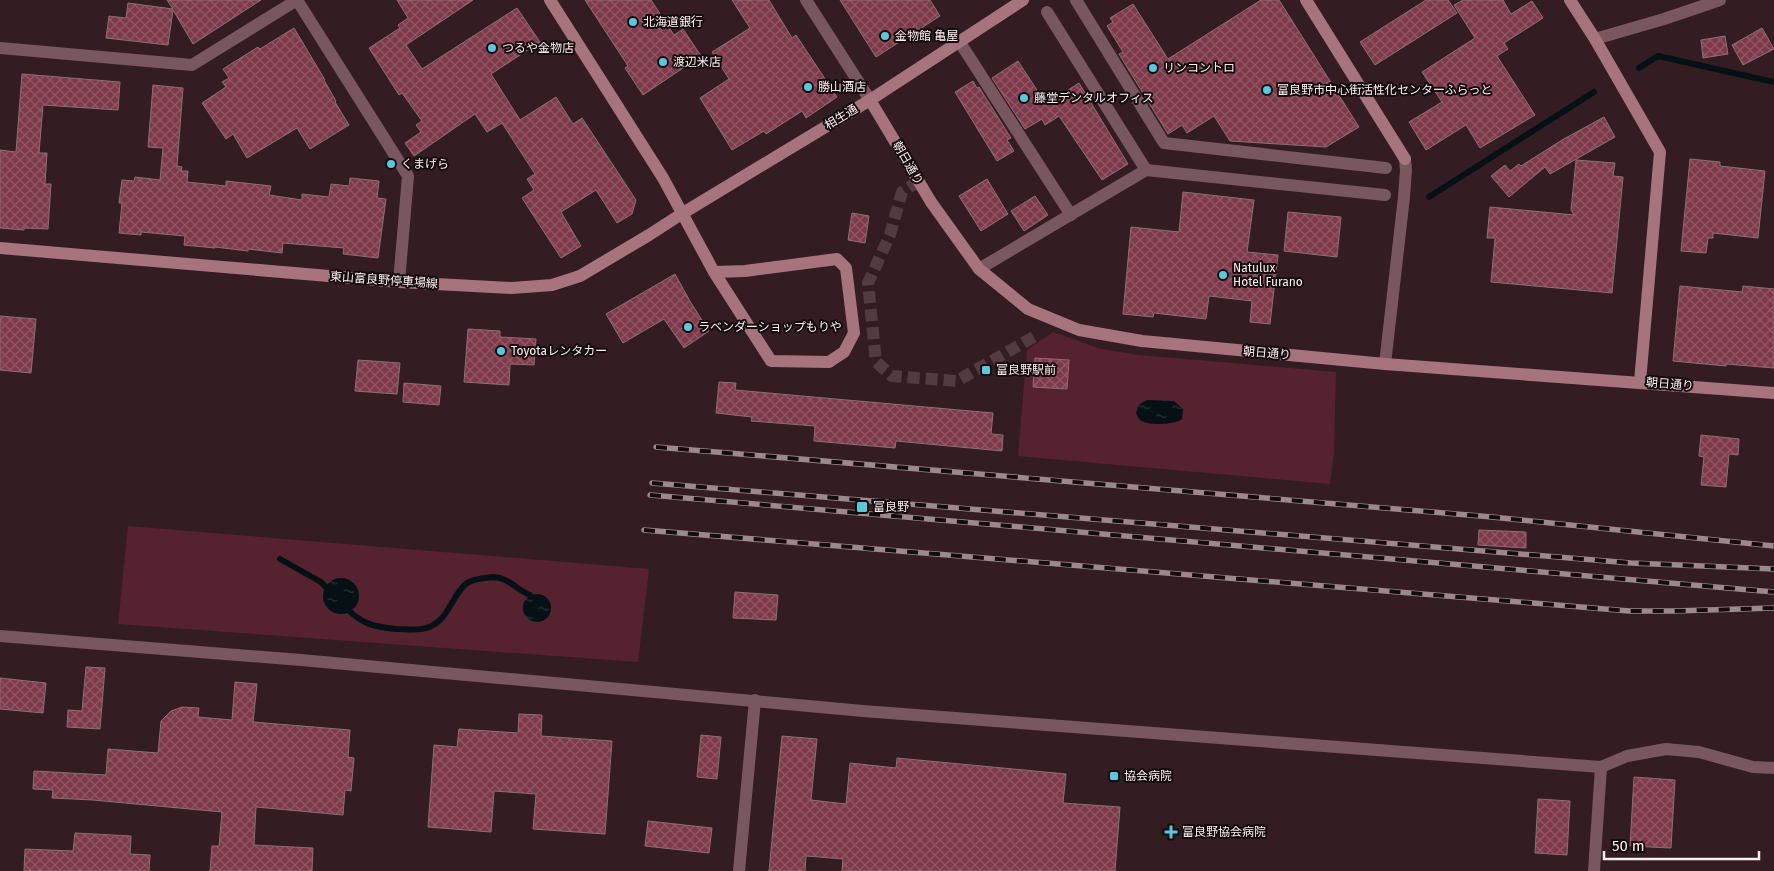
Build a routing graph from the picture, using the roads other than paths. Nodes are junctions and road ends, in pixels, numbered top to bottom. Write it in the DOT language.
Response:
graph roads {
  1 [pos="297,0"];
  2 [pos="550,0"];
  3 [pos="806,0"];
  4 [pos="1022,0"];
  5 [pos="1076,0"];
  6 [pos="1306,0"];
  7 [pos="1570,0"];
  8 [pos="1720,0"];
  9 [pos="1047,12"];
  10 [pos="1595,39"];
  11 [pos="959,41"];
  12 [pos="0,48"];
  13 [pos="870,100"];
  14 [pos="1386,168"];
  15 [pos="1146,170"];
  16 [pos="1385,195"];
  17 [pos="683,213"];
  18 [pos="1071,215"];
  19 [pos="0,248"];
  20 [pos="979,269"];
  21 [pos="714,272"];
  22 [pos="399,282"];
  23 [pos="1385,364"];
  24 [pos="1640,382"];
  25 [pos="1774,393"];
  26 [pos="0,636"];
  27 [pos="755,700"];
  28 [pos="1601,767"];
  29 [pos="1774,768"];
  30 [pos="739,871"];
  31 [pos="1594,871"];
  1 -- 12 [label="street"];
  1 -- 22 [label="street"];
  2 -- 17 [label="street"];
  3 -- 13 [label="street"];
  4 -- 11 [label="street, 相生通"];
  5 -- 14 [label="street"];
  6 -- 23 [label="street"];
  7 -- 10 [label="street"];
  8 -- 10 [label="street"];
  9 -- 15 [label="street"];
  10 -- 24 [label="street"];
  11 -- 13 [label="street, 相生通"];
  11 -- 18 [label="street"];
  13 -- 17 [label="street, 相生通"];
  13 -- 20 [label="street, 朝日通り"];
  15 -- 16 [label="street"];
  15 -- 18 [label="street"];
  17 -- 21 [label="street"];
  17 -- 22 [label="street, 東山富良野停車場線"];
  18 -- 20 [label="street"];
  19 -- 22 [label="street, 東山富良野停車場線"];
  20 -- 23 [label="street, 朝日通り"];
  21 -- 21 [label="street"];
  23 -- 24 [label="street, 朝日通り"];
  24 -- 25 [label="street, 朝日通り"];
  26 -- 27 [label="street"];
  27 -- 28 [label="street"];
  27 -- 30 [label="street"];
  28 -- 29 [label="street"];
  28 -- 31 [label="street"];
}
